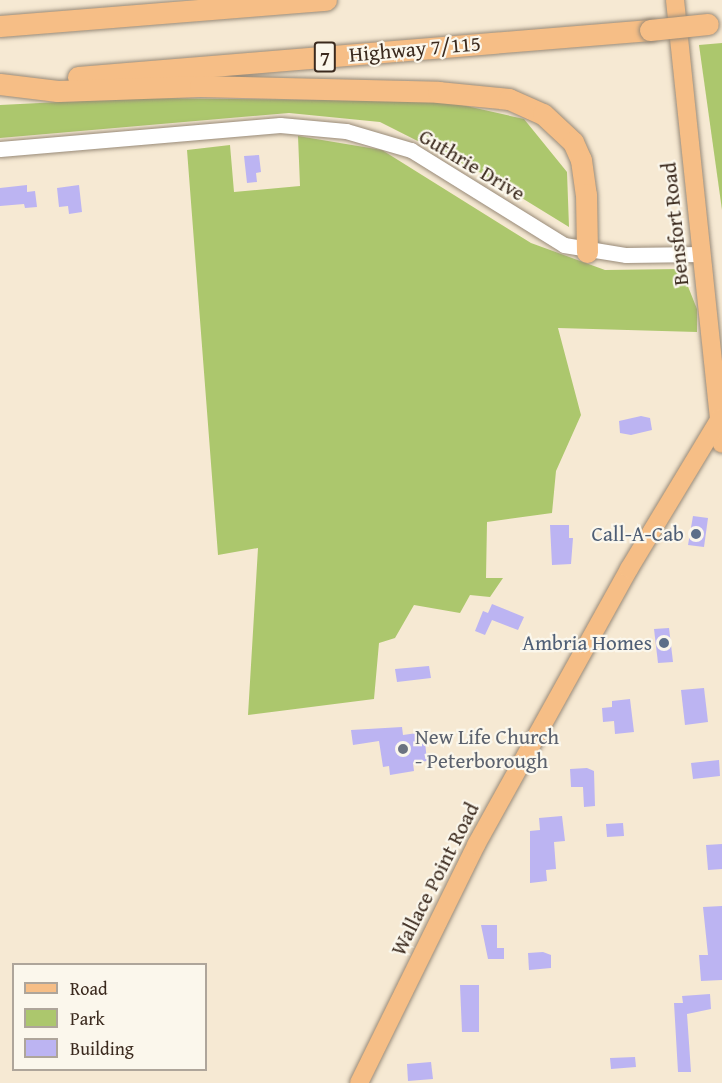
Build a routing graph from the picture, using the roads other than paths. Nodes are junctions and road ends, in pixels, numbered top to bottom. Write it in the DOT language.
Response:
graph roads {
  1 [pos="326,0"];
  2 [pos="675,0"];
  3 [pos="715,23"];
  4 [pos="0,26"];
  5 [pos="0,84"];
  6 [pos="0,149"];
  7 [pos="587,252"];
  8 [pos="701,254"];
  9 [pos="719,391"];
  10 [pos="720,418"];
  11 [pos="722,444"];
  12 [pos="359,1083"];
  1 -- 4 [label="highway"];
  2 -- 8 [label="main road, Bensfort Road"];
  3 -- 5 [label="highway, Highway 7/115 / 7, bridge"];
  5 -- 7 [label="highway"];
  6 -- 7 [label="street, Guthrie Drive"];
  7 -- 8 [label="street, Guthrie Drive"];
  8 -- 9 [label="main road, Bensfort Road"];
  9 -- 10 [label="main road, Bensfort Road"];
  10 -- 11 [label="main road, Bensfort Road"];
  10 -- 12 [label="main road, Wallace Point Road"];
}
